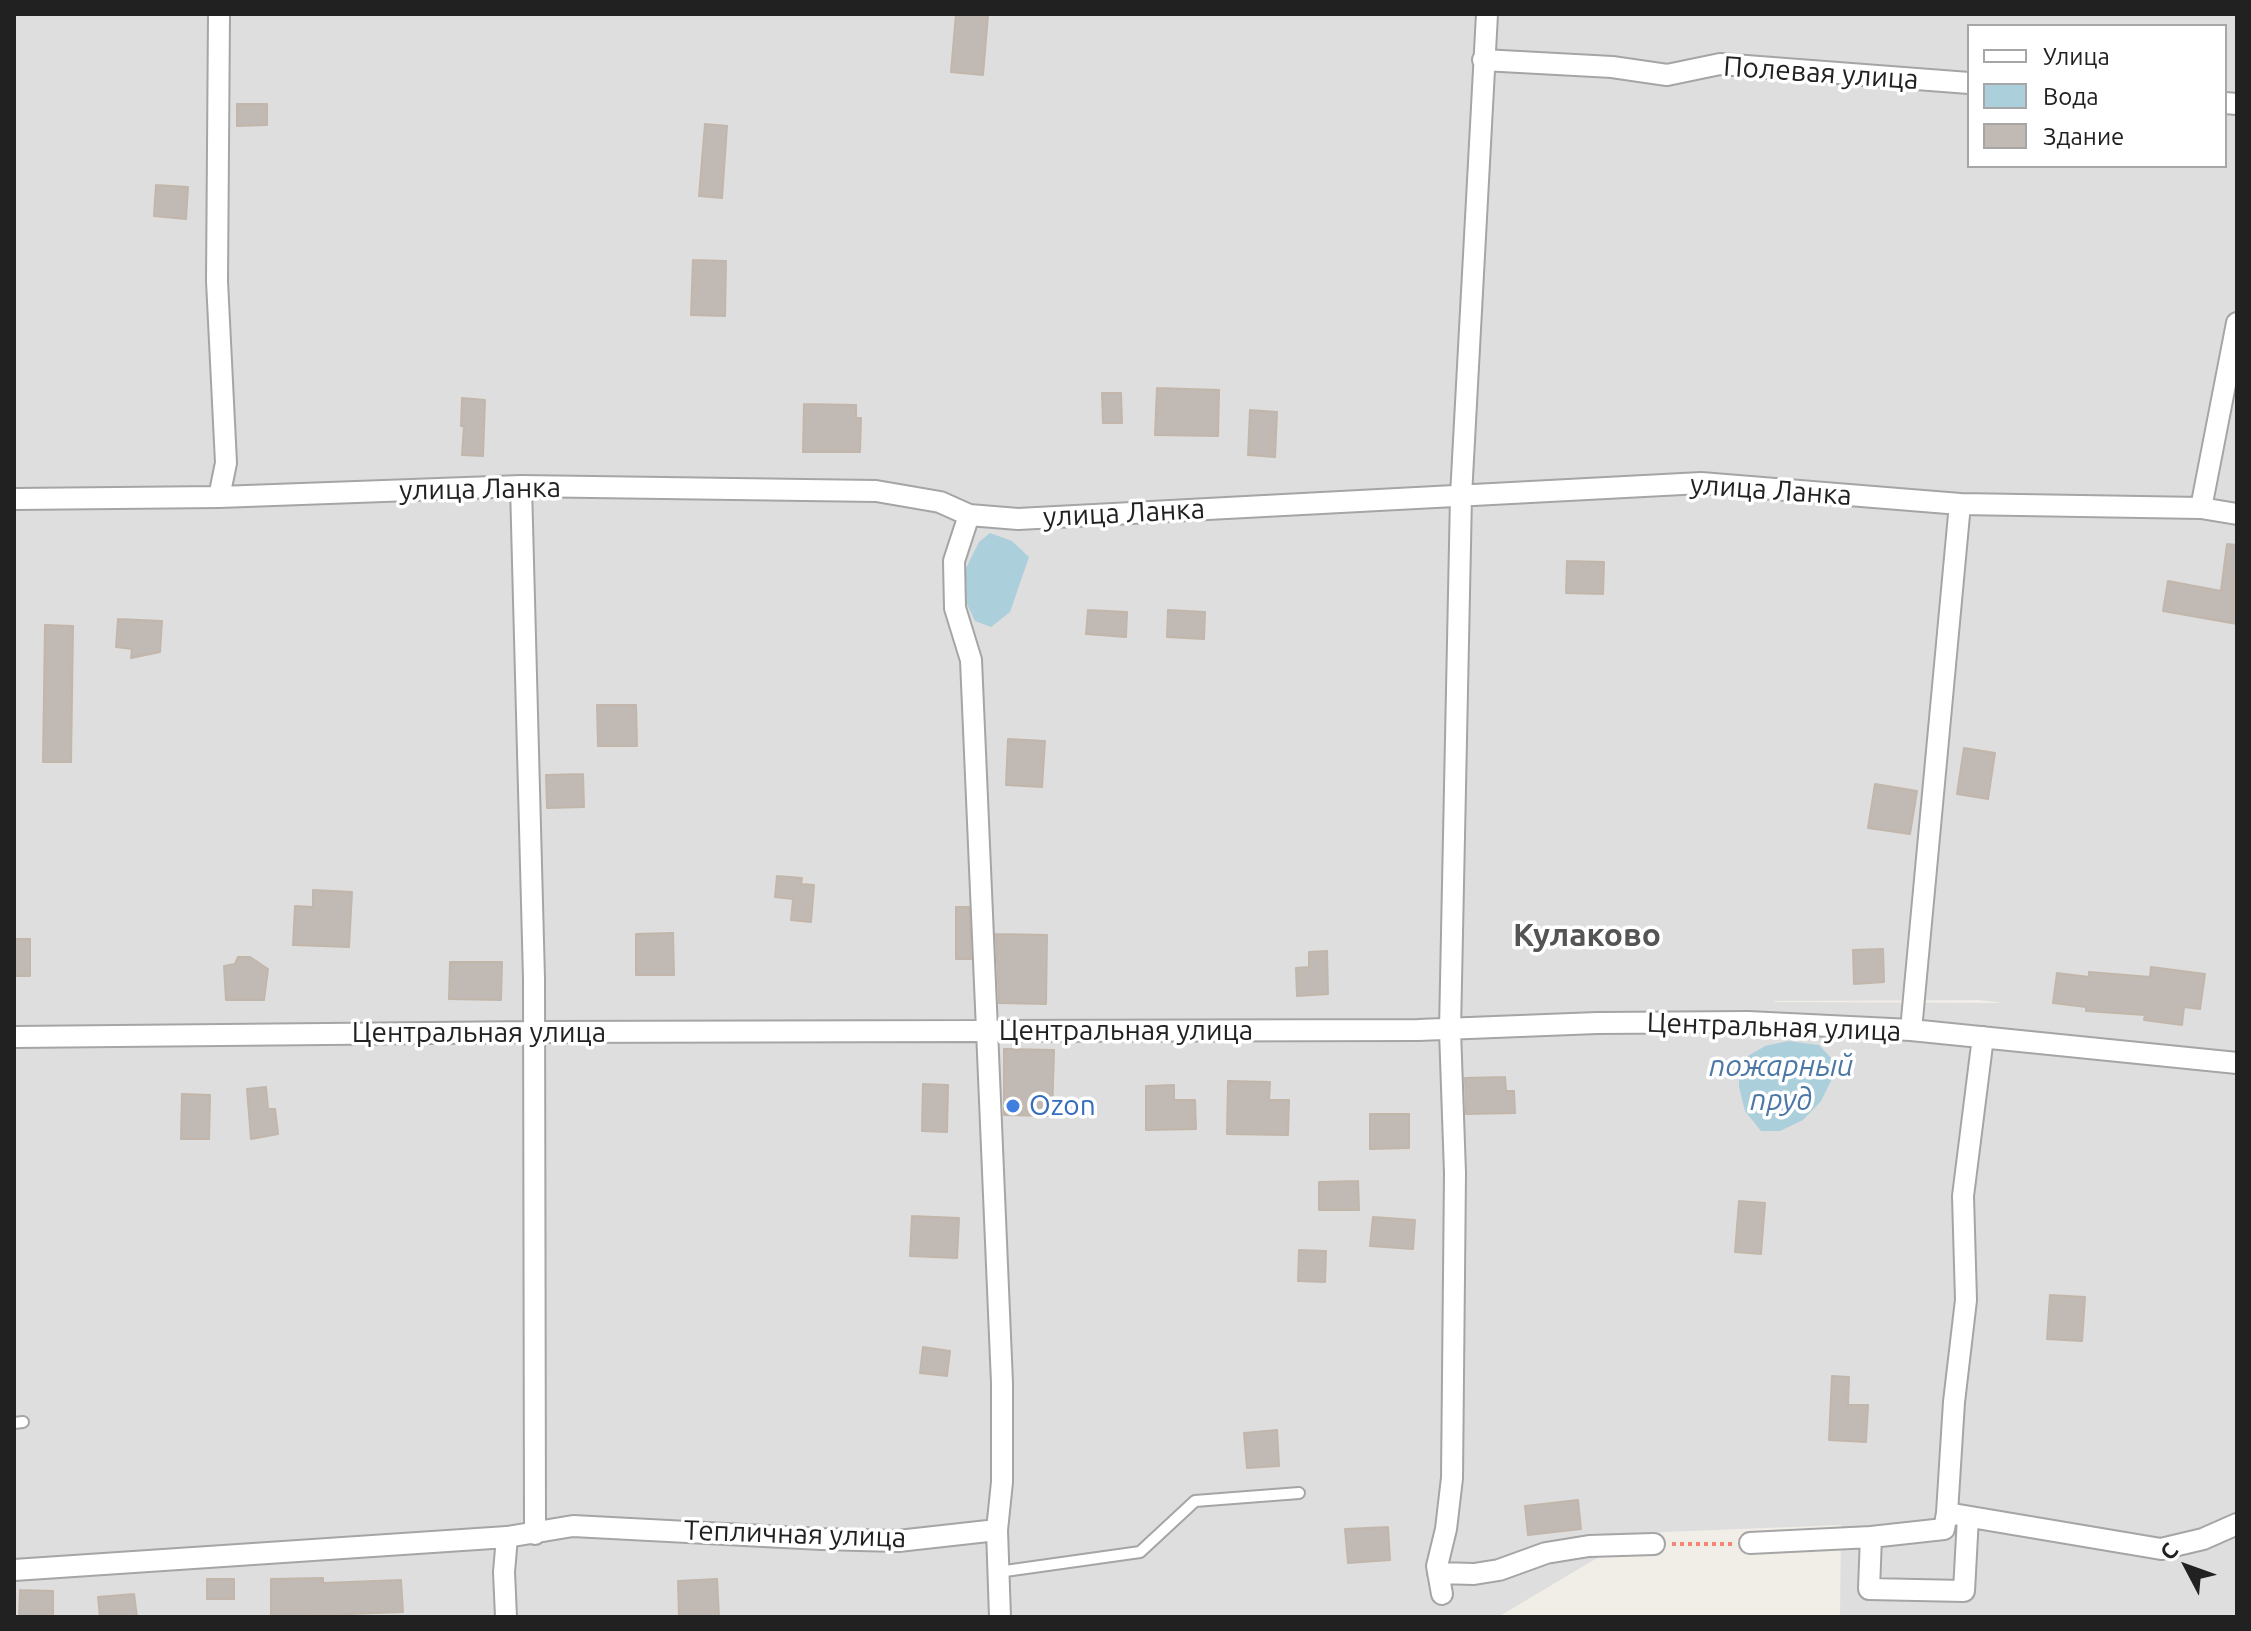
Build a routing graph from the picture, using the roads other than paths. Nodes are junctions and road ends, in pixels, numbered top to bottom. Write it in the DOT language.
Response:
graph roads {
  1 [pos="219,14"];
  2 [pos="1487,14"];
  3 [pos="1483,60"];
  4 [pos="1967,83"];
  5 [pos="2237,323"];
  6 [pos="521,486"];
  7 [pos="1461,496"];
  8 [pos="219,497"];
  9 [pos="14,499"];
  10 [pos="1960,504"];
  11 [pos="2201,508"];
  12 [pos="2237,514"];
  13 [pos="969,515"];
  14 [pos="987,1030"];
  15 [pos="1450,1030"];
  16 [pos="1911,1030"];
  17 [pos="534,1032"];
  18 [pos="14,1037"];
  19 [pos="1983,1037"];
  20 [pos="2237,1063"];
  21 [pos="1299,1493"];
  22 [pos="1947,1513"];
  23 [pos="1968,1517"];
  24 [pos="2237,1524"];
  25 [pos="997,1530"];
  26 [pos="535,1534"];
  27 [pos="507,1537"];
  28 [pos="1871,1537"];
  29 [pos="1750,1543"];
  30 [pos="1654,1544"];
  31 [pos="14,1570"];
  32 [pos="998,1572"];
  33 [pos="1438,1573"];
  34 [pos="1442,1594"];
  35 [pos="506,1617"];
  36 [pos="1000,1617"];
  1 -- 8 [label="street"];
  2 -- 3 [label="street"];
  3 -- 4 [label="street, Полевая улица"];
  3 -- 7 [label="street"];
  5 -- 11 [label="street"];
  6 -- 8 [label="street, улица Ланка"];
  6 -- 13 [label="street, улица Ланка"];
  6 -- 17 [label="street"];
  7 -- 10 [label="street, улица Ланка"];
  7 -- 13 [label="street, улица Ланка"];
  7 -- 15 [label="street"];
  8 -- 9 [label="street, улица Ланка"];
  10 -- 11 [label="street, улица Ланка"];
  10 -- 16 [label="street"];
  11 -- 12 [label="street, улица Ланка"];
  13 -- 14 [label="street"];
  14 -- 15 [label="street, Центральная улица"];
  14 -- 17 [label="street, Центральная улица"];
  14 -- 25 [label="street"];
  15 -- 16 [label="street, Центральная улица"];
  15 -- 33 [label="street"];
  16 -- 19 [label="street, Центральная улица"];
  17 -- 18 [label="street, Центральная улица"];
  17 -- 26 [label="street"];
  19 -- 20 [label="street, Центральная улица"];
  19 -- 22 [label="street"];
  21 -- 32 [label="lane"];
  22 -- 23 [label="street"];
  22 -- 28 [label="street"];
  23 -- 24 [label="street"];
  23 -- 28 [label="street"];
  25 -- 26 [label="street, Тепличная улица"];
  25 -- 32 [label="street"];
  26 -- 27 [label="street, Тепличная улица"];
  27 -- 31 [label="street, Тепличная улица"];
  27 -- 35 [label="street"];
  28 -- 29 [label="street"];
  30 -- 33 [label="street"];
  32 -- 36 [label="street"];
  33 -- 34 [label="street"];
}
